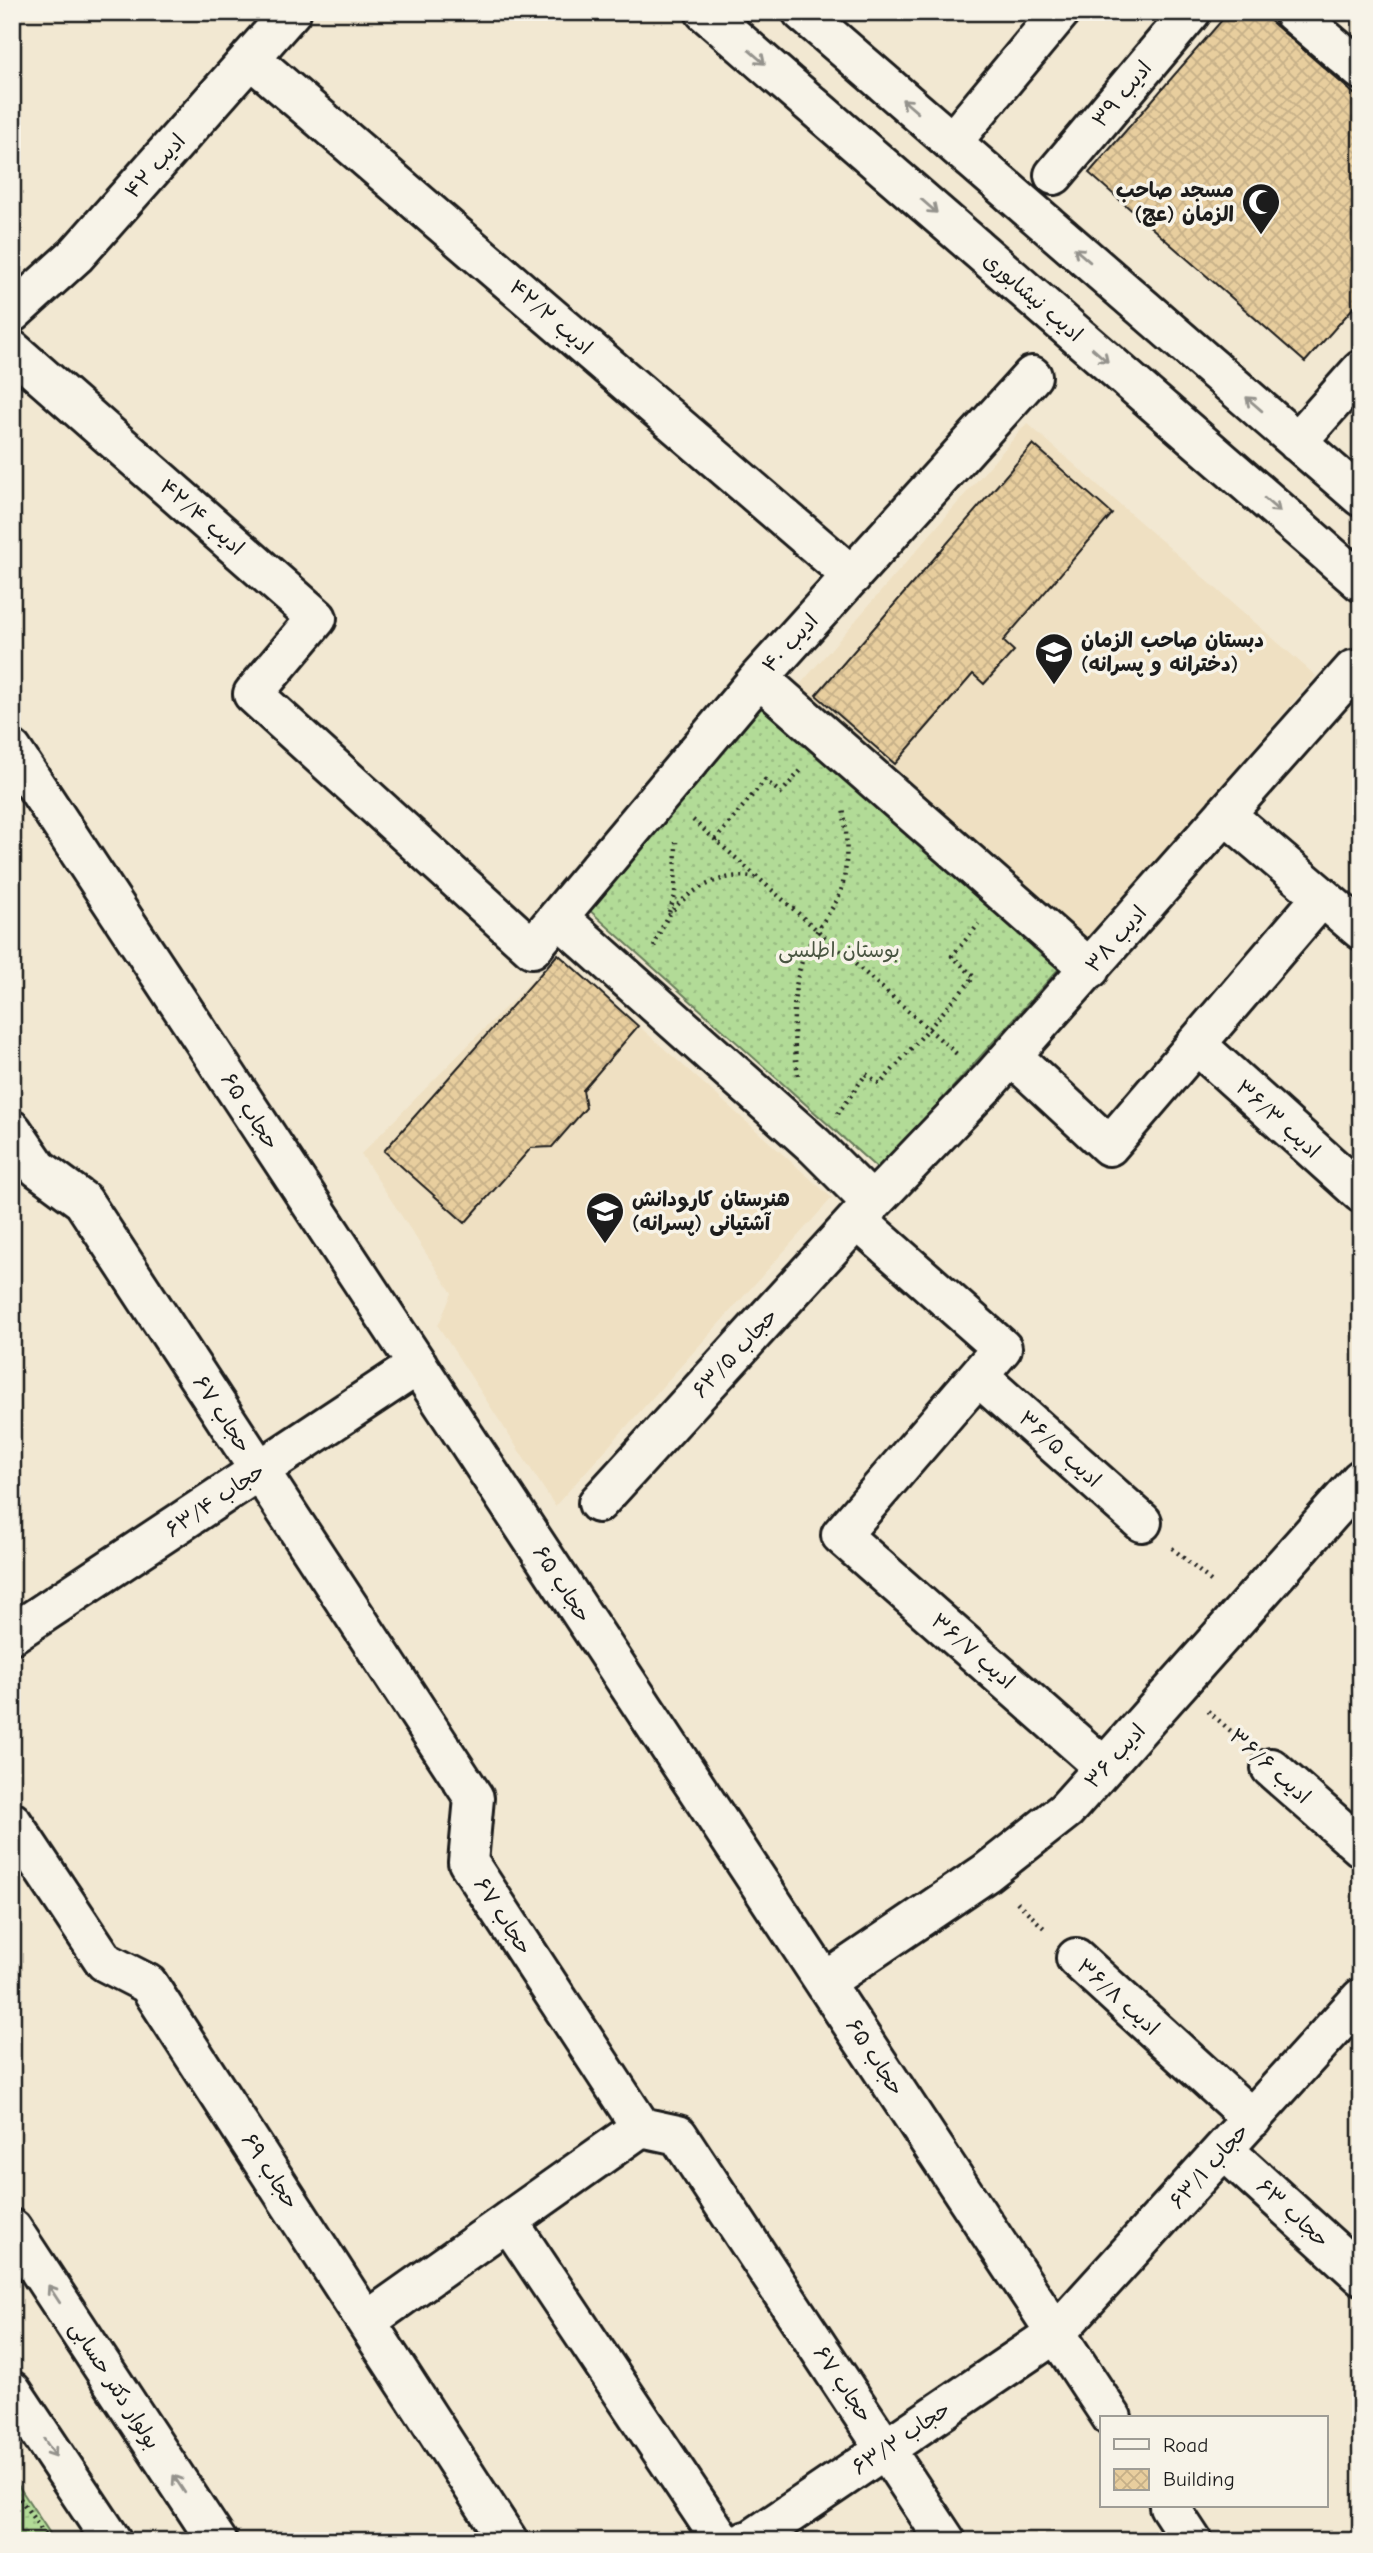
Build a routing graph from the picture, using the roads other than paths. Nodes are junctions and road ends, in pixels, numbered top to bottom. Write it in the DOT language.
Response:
graph roads {
  1 [pos="291,12"];
  2 [pos="705,12"];
  3 [pos="802,12"];
  4 [pos="1060,12"];
  5 [pos="1191,12"];
  6 [pos="1293,12"];
  7 [pos="250,58"];
  8 [pos="1361,69"];
  9 [pos="952,142"];
  10 [pos="1054,175"];
  11 [pos="12,313"];
  12 [pos="12,350"];
  13 [pos="1361,370"];
  14 [pos="1032,376"];
  15 [pos="1297,442"];
  16 [pos="1361,497"];
  17 [pos="852,576"];
  18 [pos="1361,582"];
  19 [pos="1353,670"];
  20 [pos="758,678"];
  21 [pos="253,694"];
  22 [pos="12,750"];
  23 [pos="1225,814"];
  24 [pos="1322,897"];
  25 [pos="558,917"];
  26 [pos="1361,930"];
  27 [pos="1090,969"];
  28 [pos="1196,1044"];
  29 [pos="1000,1069"];
  30 [pos="12,1130"];
  31 [pos="1361,1193"];
  32 [pos="865,1211"];
  33 [pos="418,1364"];
  34 [pos="978,1376"];
  35 [pos="260,1471"];
  36 [pos="1361,1479"];
  37 [pos="597,1503"];
  38 [pos="1142,1522"];
  39 [pos="12,1634"];
  40 [pos="1104,1767"];
  41 [pos="1271,1768"];
  42 [pos="12,1822"];
  43 [pos="1361,1847"];
  44 [pos="1076,1958"];
  45 [pos="825,1982"];
  46 [pos="1361,1997"];
  47 [pos="1252,2119"];
  48 [pos="641,2127"];
  49 [pos="1224,2150"];
  50 [pos="508,2221"];
  51 [pos="12,2229"];
  52 [pos="1361,2275"];
  53 [pos="367,2320"];
  54 [pos="1056,2333"];
  55 [pos="12,2392"];
  56 [pos="1111,2416"];
  57 [pos="886,2448"];
  58 [pos="1170,2508"];
  59 [pos="112,2541"];
  60 [pos="217,2541"];
  61 [pos="508,2541"];
  62 [pos="722,2541"];
  63 [pos="746,2541"];
  64 [pos="946,2541"];
  65 [pos="1192,2541"];
  1 -- 7 [label="street, ادیب ۴۲"];
  2 -- 18 [label="street, ادیب نیشابوری, one-way"];
  9 -- 3 [label="street, one-way"];
  4 -- 9 [label="street"];
  5 -- 10 [label="street, ادیب ۳۹"];
  6 -- 8 [label="street"];
  7 -- 11 [label="street, ادیب ۴۲"];
  7 -- 17 [label="street, ادیب ۴۲/۲"];
  15 -- 9 [label="street, one-way"];
  12 -- 21 [label="street, ادیب ۴۲/۴"];
  13 -- 15 [label="street"];
  14 -- 17 [label="street, ادیب ۴۰"];
  15 -- 16 [label="street"];
  17 -- 20 [label="street, ادیب ۴۰"];
  19 -- 23 [label="street, ادیب ۳۸"];
  20 -- 25 [label="street, ادیب ۴۰"];
  20 -- 27 [label="street"];
  21 -- 25 [label="street, ادیب ۴۰"];
  22 -- 33 [label="street, حجاب ۶۵"];
  23 -- 24 [label="street"];
  23 -- 27 [label="street, ادیب ۳۸"];
  24 -- 26 [label="street"];
  24 -- 28 [label="street"];
  25 -- 32 [label="street"];
  27 -- 29 [label="street, ادیب ۳۸"];
  28 -- 29 [label="street"];
  28 -- 31 [label="street, ادیب ۳۶/۳"];
  29 -- 32 [label="street, ادیب ۳۸"];
  30 -- 35 [label="street, حجاب ۶۷"];
  32 -- 34 [label="street"];
  32 -- 37 [label="street, حجاب ۶۳/۵"];
  33 -- 35 [label="street, حجاب ۶۳/۴"];
  33 -- 45 [label="street, حجاب ۶۵"];
  34 -- 38 [label="street, ادیب ۳۶/۵"];
  34 -- 40 [label="street, ادیب ۳۶/۷"];
  35 -- 39 [label="street, حجاب ۶۳/۴"];
  35 -- 48 [label="street, حجاب ۶۷"];
  36 -- 40 [label="street, ادیب ۳۶"];
  40 -- 45 [label="street, ادیب ۳۶"];
  41 -- 43 [label="street, ادیب ۳۶/۶"];
  42 -- 53 [label="street, حجاب ۶۹"];
  44 -- 47 [label="street, ادیب ۳۶/۸"];
  45 -- 54 [label="street, حجاب ۶۵"];
  46 -- 47 [label="street, حجاب ۶۳/۱"];
  47 -- 49 [label="street, حجاب ۶۳/۱"];
  48 -- 50 [label="street"];
  48 -- 57 [label="street, حجاب ۶۷"];
  49 -- 52 [label="street, حجاب ۶۳"];
  49 -- 54 [label="street, حجاب ۶۳/۱"];
  50 -- 53 [label="street"];
  50 -- 62 [label="street"];
  60 -- 51 [label="street, بولوار دکتر حسابی, one-way"];
  53 -- 61 [label="street, حجاب ۶۹"];
  54 -- 56 [label="street, حجاب ۶۵"];
  54 -- 57 [label="street, حجاب ۶۳/۲"];
  55 -- 59 [label="street, one-way"];
  57 -- 63 [label="street, حجاب ۶۳/۲"];
  57 -- 64 [label="street, حجاب ۶۷"];
  58 -- 65 [label="street"];
}
